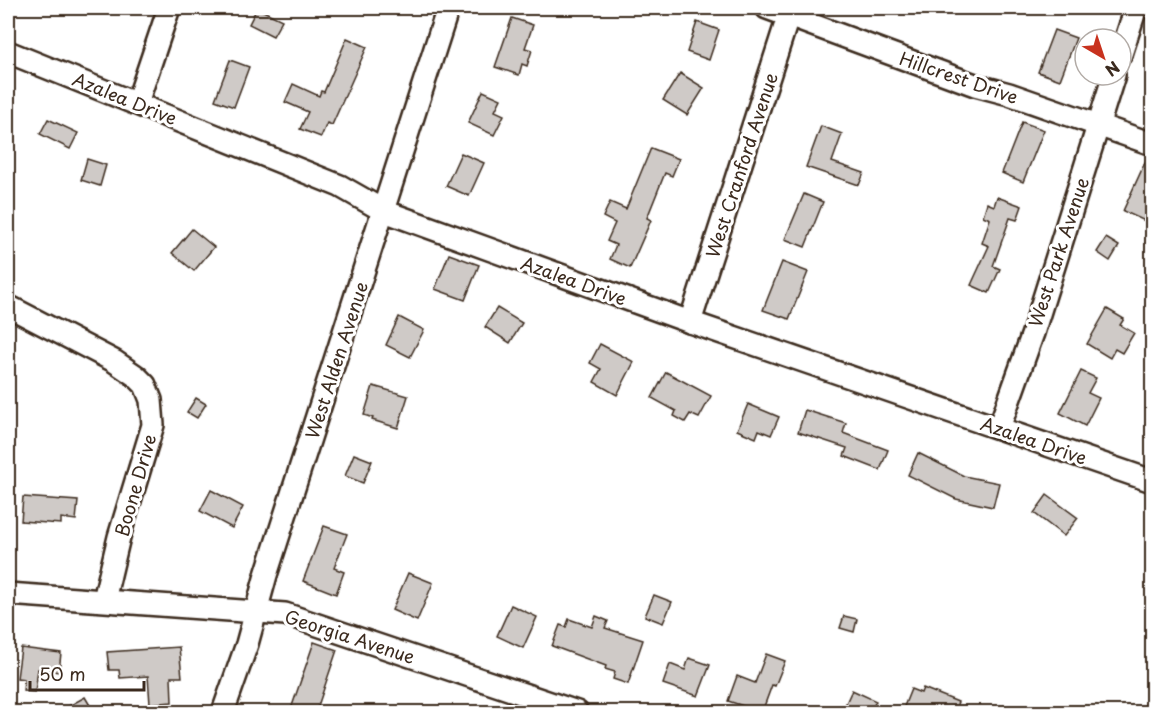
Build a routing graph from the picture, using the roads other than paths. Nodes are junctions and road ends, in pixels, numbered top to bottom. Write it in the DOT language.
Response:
graph roads {
  1 [pos="169,8"];
  2 [pos="448,8"];
  3 [pos="767,8"];
  4 [pos="1136,8"];
  5 [pos="790,11"];
  6 [pos="1130,27"];
  7 [pos="8,52"];
  8 [pos="1110,87"];
  9 [pos="137,103"];
  10 [pos="1098,125"];
  11 [pos="1152,144"];
  12 [pos="384,211"];
  13 [pos="8,306"];
  14 [pos="690,322"];
  15 [pos="999,428"];
  16 [pos="1152,481"];
  17 [pos="8,594"];
  18 [pos="105,600"];
  19 [pos="256,611"];
  20 [pos="223,712"];
  21 [pos="577,712"];
  1 -- 9 [label="street"];
  2 -- 12 [label="street, West Alden Avenue"];
  3 -- 5 [label="street, Hillcrest Drive"];
  4 -- 6 [label="street"];
  5 -- 10 [label="street, Hillcrest Drive"];
  5 -- 14 [label="street, West Cranford Avenue"];
  7 -- 9 [label="street, Azalea Drive"];
  8 -- 10 [label="street, West Park Avenue"];
  9 -- 12 [label="street, Azalea Drive"];
  10 -- 11 [label="street, Hillcrest Drive"];
  10 -- 15 [label="street, West Park Avenue"];
  12 -- 14 [label="street, Azalea Drive"];
  12 -- 19 [label="street, West Alden Avenue"];
  13 -- 18 [label="street, Boone Drive"];
  14 -- 15 [label="street, Azalea Drive"];
  15 -- 16 [label="street, Azalea Drive"];
  17 -- 18 [label="street, Georgia Avenue"];
  18 -- 19 [label="street, Georgia Avenue"];
  19 -- 20 [label="street, West Alden Avenue"];
  19 -- 21 [label="street, Georgia Avenue"];
}
